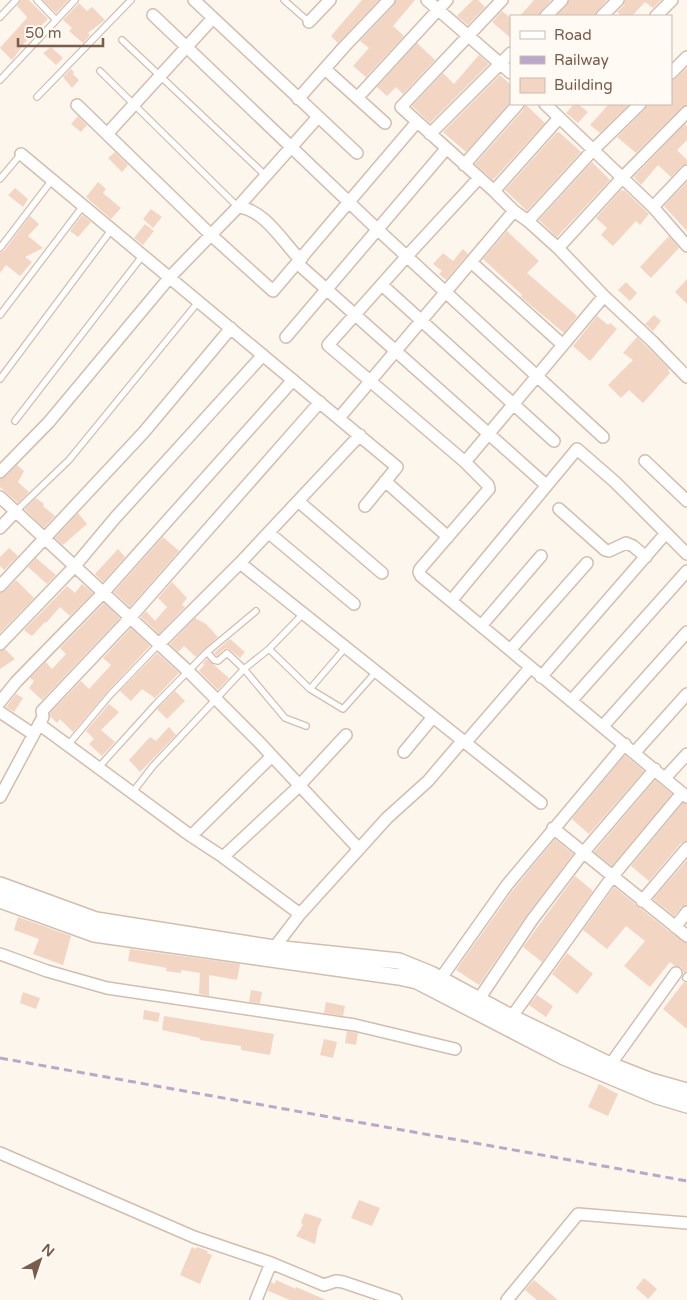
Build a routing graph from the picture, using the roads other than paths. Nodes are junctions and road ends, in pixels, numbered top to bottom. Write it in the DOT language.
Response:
graph roads {
  1 [pos="16,0"];
  2 [pos="37,0"];
  3 [pos="75,0"];
  4 [pos="131,0"];
  5 [pos="194,0"];
  6 [pos="284,0"];
  7 [pos="330,0"];
  8 [pos="389,0"];
  9 [pos="427,0"];
  10 [pos="447,0"];
  11 [pos="502,0"];
  12 [pos="562,0"];
  13 [pos="618,0"];
  14 [pos="672,0"];
  15 [pos="438,9"];
  16 [pos="153,15"];
  17 [pos="547,15"];
  18 [pos="603,15"];
  19 [pos="657,15"];
  20 [pos="0,17"];
  21 [pos="213,18"];
  22 [pos="56,20"];
  23 [pos="309,22"];
  24 [pos="468,36"];
  25 [pos="122,40"];
  26 [pos="186,47"];
  27 [pos="510,54"];
  28 [pos="687,57"];
  29 [pos="500,64"];
  30 [pos="325,69"];
  31 [pos="100,71"];
  32 [pos="510,72"];
  33 [pos="672,72"];
  34 [pos="161,76"];
  35 [pos="0,80"];
  36 [pos="37,98"];
  37 [pos="357,98"];
  38 [pos="298,99"];
  39 [pos="133,104"];
  40 [pos="77,105"];
  41 [pos="517,105"];
  42 [pos="545,105"];
  43 [pos="639,105"];
  44 [pos="687,112"];
  45 [pos="318,117"];
  46 [pos="559,118"];
  47 [pos="417,122"];
  48 [pos="385,123"];
  49 [pos="107,134"];
  50 [pos="430,134"];
  51 [pos="291,146"];
  52 [pos="446,148"];
  53 [pos="593,150"];
  54 [pos="357,153"];
  55 [pos="21,154"];
  56 [pos="464,165"];
  57 [pos="687,171"];
  58 [pos="265,176"];
  59 [pos="479,178"];
  60 [pos="622,178"];
  61 [pos="0,179"];
  62 [pos="52,180"];
  63 [pos="494,191"];
  64 [pos="349,201"];
  65 [pos="83,206"];
  66 [pos="238,207"];
  67 [pos="653,207"];
  68 [pos="514,211"];
  69 [pos="528,221"];
  70 [pos="112,229"];
  71 [pos="377,229"];
  72 [pos="211,235"];
  73 [pos="687,246"];
  74 [pos="0,248"];
  75 [pos="558,248"];
  76 [pos="143,255"];
  77 [pos="407,256"];
  78 [pos="299,260"];
  79 [pos="471,262"];
  80 [pos="170,277"];
  81 [pos="382,285"];
  82 [pos="327,289"];
  83 [pos="444,292"];
  84 [pos="604,296"];
  85 [pos="199,302"];
  86 [pos="0,315"];
  87 [pos="355,315"];
  88 [pos="421,321"];
  89 [pos="230,328"];
  90 [pos="286,336"];
  91 [pos="563,345"];
  92 [pos="395,351"];
  93 [pos="263,354"];
  94 [pos="537,376"];
  95 [pos="687,377"];
  96 [pos="0,379"];
  97 [pos="293,380"];
  98 [pos="370,381"];
  99 [pos="320,402"];
  100 [pos="514,403"];
  101 [pos="339,418"];
  102 [pos="15,420"];
  103 [pos="488,434"];
  104 [pos="360,436"];
  105 [pos="603,437"];
  106 [pos="554,441"];
  107 [pos="645,461"];
  108 [pos="464,462"];
  109 [pos="0,472"];
  110 [pos="385,481"];
  111 [pos="546,485"];
  112 [pos="0,496"];
  113 [pos="687,501"];
  114 [pos="298,502"];
  115 [pos="365,506"];
  116 [pos="558,509"];
  117 [pos="16,511"];
  118 [pos="0,528"];
  119 [pos="268,533"];
  120 [pos="666,533"];
  121 [pos="448,537"];
  122 [pos="46,539"];
  123 [pos="687,554"];
  124 [pos="541,556"];
  125 [pos="646,557"];
  126 [pos="240,563"];
  127 [pos="587,563"];
  128 [pos="74,567"];
  129 [pos="687,571"];
  130 [pos="382,573"];
  131 [pos="0,586"];
  132 [pos="103,593"];
  133 [pos="451,601"];
  134 [pos="354,604"];
  135 [pos="256,611"];
  136 [pos="304,613"];
  137 [pos="130,618"];
  138 [pos="481,626"];
  139 [pos="687,632"];
  140 [pos="0,644"];
  141 [pos="158,645"];
  142 [pos="346,647"];
  143 [pos="269,649"];
  144 [pos="510,650"];
  145 [pos="207,652"];
  146 [pos="530,668"];
  147 [pos="244,669"];
  148 [pos="377,671"];
  149 [pos="189,672"];
  150 [pos="541,677"];
  151 [pos="310,689"];
  152 [pos="687,694"];
  153 [pos="216,699"];
  154 [pos="571,701"];
  155 [pos="0,702"];
  156 [pos="0,712"];
  157 [pos="433,717"];
  158 [pos="39,724"];
  159 [pos="306,726"];
  160 [pos="603,726"];
  161 [pos="33,734"];
  162 [pos="346,735"];
  163 [pos="464,741"];
  164 [pos="625,744"];
  165 [pos="68,745"];
  166 [pos="404,752"];
  167 [pos="635,752"];
  168 [pos="687,754"];
  169 [pos="272,756"];
  170 [pos="98,768"];
  171 [pos="655,769"];
  172 [pos="665,778"];
  173 [pos="298,785"];
  174 [pos="1,792"];
  175 [pos="132,792"];
  176 [pos="685,795"];
  177 [pos="540,802"];
  178 [pos="554,828"];
  179 [pos="191,836"];
  180 [pos="687,848"];
  181 [pos="359,849"];
  182 [pos="583,852"];
  183 [pos="223,857"];
  184 [pos="612,877"];
  185 [pos="0,885"];
  186 [pos="0,900"];
  187 [pos="642,901"];
  188 [pos="687,912"];
  189 [pos="300,914"];
  190 [pos="675,927"];
  191 [pos="687,936"];
  192 [pos="274,948"];
  193 [pos="0,954"];
  194 [pos="683,976"];
  195 [pos="437,984"];
  196 [pos="479,999"];
  197 [pos="508,1021"];
  198 [pos="455,1049"];
  199 [pos="610,1064"];
  200 [pos="687,1091"];
  201 [pos="687,1105"];
  202 [pos="0,1153"];
  203 [pos="687,1223"];
  204 [pos="271,1263"];
  205 [pos="256,1300"];
  206 [pos="396,1300"];
  207 [pos="507,1300"];
  1 -- 20 [label="lane"];
  2 -- 22 [label="lane"];
  3 -- 22 [label="lane"];
  4 -- 36 [label="lane"];
  5 -- 21 [label="street"];
  6 -- 23 [label="lane"];
  7 -- 23 [label="street"];
  8 -- 30 [label="street"];
  9 -- 15 [label="street"];
  10 -- 15 [label="street"];
  11 -- 24 [label="street"];
  12 -- 17 [label="street"];
  13 -- 18 [label="street"];
  14 -- 19 [label="street"];
  15 -- 24 [label="street"];
  15 -- 37 [label="street"];
  16 -- 26 [label="street"];
  21 -- 26 [label="street"];
  21 -- 38 [label="street"];
  22 -- 35 [label="lane"];
  24 -- 29 [label="street"];
  24 -- 47 [label="street"];
  25 -- 34 [label="lane"];
  26 -- 34 [label="street"];
  26 -- 51 [label="street"];
  27 -- 29 [label="street"];
  28 -- 33 [label="street"];
  29 -- 32 [label="street"];
  29 -- 50 [label="street"];
  30 -- 37 [label="street"];
  30 -- 38 [label="street"];
  31 -- 39 [label="lane"];
  34 -- 39 [label="street"];
  34 -- 58 [label="lane"];
  37 -- 48 [label="street"];
  38 -- 45 [label="street"];
  39 -- 49 [label="street"];
  39 -- 66 [label="lane"];
  40 -- 49 [label="street"];
  41 -- 56 [label="street"];
  42 -- 46 [label="street"];
  43 -- 53 [label="street"];
  44 -- 60 [label="street"];
  45 -- 51 [label="street"];
  45 -- 54 [label="street"];
  46 -- 53 [label="street"];
  46 -- 63 [label="street"];
  47 -- 50 [label="street"];
  47 -- 64 [label="street"];
  49 -- 72 [label="street"];
  50 -- 52 [label="street"];
  51 -- 58 [label="street"];
  51 -- 64 [label="street"];
  52 -- 56 [label="street"];
  52 -- 71 [label="street"];
  53 -- 60 [label="street"];
  53 -- 69 [label="street"];
  55 -- 61 [label="lane"];
  55 -- 62 [label="street"];
  56 -- 59 [label="street"];
  57 -- 67 [label="street"];
  58 -- 66 [label="street"];
  59 -- 63 [label="street"];
  59 -- 77 [label="street"];
  60 -- 67 [label="street"];
  60 -- 75 [label="street"];
  62 -- 65 [label="street"];
  62 -- 74 [label="lane"];
  63 -- 68 [label="street"];
  64 -- 71 [label="street"];
  64 -- 78 [label="street"];
  65 -- 70 [label="street"];
  65 -- 86 [label="lane"];
  66 -- 72 [label="street"];
  66 -- 78 [label="street"];
  67 -- 73 [label="street"];
  68 -- 69 [label="street"];
  68 -- 79 [label="street"];
  69 -- 75 [label="street"];
  70 -- 76 [label="street"];
  70 -- 96 [label="lane"];
  71 -- 77 [label="street"];
  71 -- 82 [label="street"];
  72 -- 78 [label="street"];
  72 -- 80 [label="street"];
  75 -- 84 [label="street"];
  76 -- 80 [label="street"];
  76 -- 102 [label="lane"];
  77 -- 81 [label="street"];
  77 -- 83 [label="street"];
  78 -- 82 [label="street"];
  79 -- 83 [label="street"];
  79 -- 91 [label="street"];
  80 -- 85 [label="street"];
  80 -- 109 [label="street"];
  81 -- 87 [label="street"];
  81 -- 88 [label="street"];
  82 -- 87 [label="street"];
  82 -- 90 [label="street"];
  83 -- 88 [label="street"];
  83 -- 94 [label="street"];
  84 -- 91 [label="street"];
  84 -- 95 [label="street"];
  85 -- 89 [label="street"];
  85 -- 117 [label="lane"];
  87 -- 92 [label="street"];
  87 -- 98 [label="street"];
  88 -- 92 [label="street"];
  88 -- 100 [label="street"];
  89 -- 93 [label="street"];
  89 -- 122 [label="street"];
  91 -- 94 [label="street"];
  92 -- 98 [label="street"];
  92 -- 103 [label="street"];
  93 -- 97 [label="street"];
  93 -- 128 [label="street"];
  94 -- 100 [label="street"];
  94 -- 105 [label="street"];
  97 -- 99 [label="street"];
  97 -- 132 [label="street"];
  98 -- 101 [label="street"];
  98 -- 108 [label="street"];
  99 -- 101 [label="street"];
  99 -- 137 [label="street"];
  100 -- 103 [label="street"];
  100 -- 106 [label="street"];
  101 -- 104 [label="street"];
  103 -- 108 [label="street"];
  103 -- 111 [label="street"];
  104 -- 110 [label="street"];
  104 -- 114 [label="street"];
  107 -- 113 [label="street"];
  108 -- 121 [label="street"];
  110 -- 115 [label="street"];
  110 -- 121 [label="street"];
  111 -- 120 [label="street"];
  111 -- 133 [label="street"];
  112 -- 117 [label="street"];
  114 -- 119 [label="street"];
  114 -- 130 [label="street"];
  116 -- 125 [label="street"];
  117 -- 118 [label="street"];
  117 -- 122 [label="street"];
  119 -- 126 [label="street"];
  119 -- 134 [label="street"];
  120 -- 123 [label="street"];
  120 -- 125 [label="street"];
  121 -- 133 [label="street"];
  122 -- 128 [label="street"];
  122 -- 131 [label="street"];
  124 -- 138 [label="street"];
  125 -- 150 [label="street"];
  126 -- 136 [label="street"];
  126 -- 141 [label="street"];
  127 -- 144 [label="street"];
  128 -- 132 [label="street"];
  128 -- 140 [label="street"];
  129 -- 154 [label="street"];
  132 -- 137 [label="street"];
  132 -- 155 [label="street"];
  133 -- 138 [label="street"];
  135 -- 145 [label="lane"];
  136 -- 142 [label="street"];
  136 -- 143 [label="lane"];
  137 -- 141 [label="street"];
  137 -- 158 [label="street"];
  138 -- 144 [label="street"];
  139 -- 160 [label="street"];
  141 -- 149 [label="street"];
  141 -- 165 [label="lane"];
  142 -- 148 [label="street"];
  142 -- 151 [label="lane"];
  143 -- 147 [label="lane"];
  143 -- 151 [label="lane"];
  144 -- 146 [label="street"];
  145 -- 147 [label="lane"];
  145 -- 149 [label="lane"];
  146 -- 150 [label="street"];
  146 -- 163 [label="street"];
  147 -- 153 [label="lane"];
  147 -- 159 [label="lane"];
  148 -- 151 [label="lane"];
  148 -- 157 [label="street"];
  149 -- 153 [label="street"];
  149 -- 170 [label="lane"];
  150 -- 154 [label="street"];
  152 -- 167 [label="street"];
  153 -- 169 [label="street"];
  153 -- 175 [label="lane"];
  154 -- 160 [label="street"];
  156 -- 161 [label="street"];
  157 -- 163 [label="street"];
  157 -- 166 [label="street"];
  158 -- 161 [label="street"];
  158 -- 165 [label="street"];
  160 -- 164 [label="street"];
  161 -- 174 [label="street"];
  162 -- 173 [label="street"];
  163 -- 177 [label="street"];
  163 -- 181 [label="street"];
  164 -- 167 [label="street"];
  164 -- 178 [label="street"];
  165 -- 170 [label="street"];
  167 -- 171 [label="street"];
  168 -- 172 [label="street"];
  169 -- 173 [label="street"];
  169 -- 179 [label="street"];
  170 -- 175 [label="street"];
  171 -- 172 [label="street"];
  171 -- 182 [label="street"];
  172 -- 176 [label="street"];
  173 -- 181 [label="street"];
  173 -- 183 [label="street"];
  175 -- 179 [label="street"];
  176 -- 184 [label="street"];
  178 -- 182 [label="street"];
  178 -- 195 [label="street"];
  179 -- 183 [label="street"];
  180 -- 187 [label="street"];
  181 -- 189 [label="street"];
  182 -- 184 [label="street"];
  182 -- 196 [label="street"];
  183 -- 189 [label="street"];
  184 -- 187 [label="street"];
  184 -- 197 [label="street"];
  185 -- 192 [label="street"];
  186 -- 195 [label="street"];
  187 -- 190 [label="street"];
  188 -- 190 [label="street"];
  189 -- 192 [label="street"];
  190 -- 191 [label="street"];
  192 -- 195 [label="street"];
  193 -- 198 [label="street"];
  194 -- 199 [label="street"];
  195 -- 196 [label="street"];
  195 -- 197 [label="street"];
  196 -- 197 [label="street"];
  197 -- 199 [label="street"];
  197 -- 201 [label="street"];
  199 -- 200 [label="street"];
  202 -- 204 [label="street"];
  203 -- 207 [label="street"];
  204 -- 205 [label="street"];
  204 -- 206 [label="street"];
}
